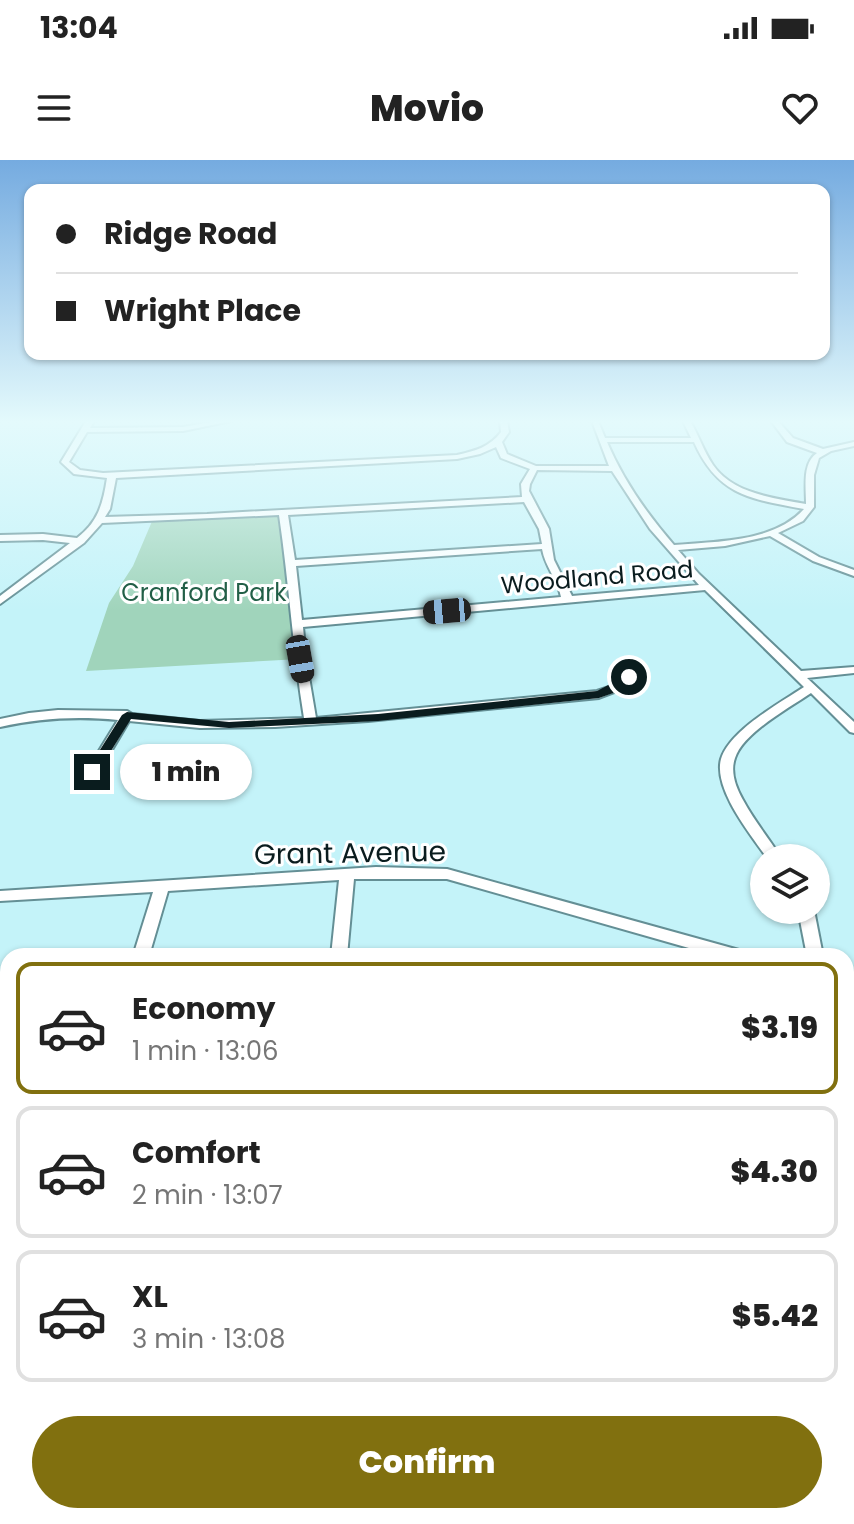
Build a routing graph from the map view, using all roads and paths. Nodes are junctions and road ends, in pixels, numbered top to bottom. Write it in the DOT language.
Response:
graph roads {
  1 [pos="110,485"];
  2 [pos="524,485"];
  3 [pos="624,485"];
  4 [pos="733,485"];
  5 [pos="811,485"];
  6 [pos="527,499"];
  7 [pos="810,507"];
  8 [pos="283,513"];
  9 [pos="100,520"];
  10 [pos="771,533"];
  11 [pos="0,538"];
  12 [pos="81,541"];
  13 [pos="547,546"];
  14 [pos="670,548"];
  15 [pos="292,563"];
  16 [pos="854,573"];
  17 [pos="709,587"];
  18 [pos="567,600"];
  19 [pos="0,601"];
  20 [pos="297,624"];
  21 [pos="854,670"];
  22 [pos="797,675"];
  23 [pos="629,677"];
  24 [pos="811,688"];
  25 [pos="127,715"];
  26 [pos="310,720"];
  27 [pos="0,723"];
  28 [pos="854,729"];
  29 [pos="92,772"];
  30 [pos="765,844"];
  31 [pos="347,874"];
  32 [pos="162,885"];
  33 [pos="0,896"];
  34 [pos="809,924"];
  35 [pos="143,948"];
  36 [pos="340,948"];
  37 [pos="711,948"];
  38 [pos="813,948"];
  1 -- 9 [label="street"];
  2 -- 6 [label="street"];
  3 -- 14 [label="street"];
  4 -- 7 [label="street"];
  5 -- 7 [label="street"];
  6 -- 8 [label="street"];
  6 -- 13 [label="street"];
  7 -- 10 [label="street"];
  8 -- 9 [label="street"];
  8 -- 15 [label="street"];
  9 -- 12 [label="street"];
  10 -- 14 [label="street"];
  10 -- 16 [label="street"];
  11 -- 12 [label="street"];
  12 -- 19 [label="street"];
  13 -- 15 [label="street"];
  13 -- 18 [label="street"];
  14 -- 17 [label="street"];
  15 -- 20 [label="street"];
  17 -- 18 [label="street, Woodland Road"];
  17 -- 22 [label="street"];
  18 -- 20 [label="street, Woodland Road"];
  20 -- 26 [label="street"];
  21 -- 22 [label="street"];
  22 -- 24 [label="street"];
  23 -- 26 [label="street"];
  24 -- 28 [label="street"];
  24 -- 30 [label="street"];
  25 -- 26 [label="street"];
  25 -- 27 [label="street"];
  25 -- 29 [label="street"];
  31 -- 32 [label="street, Grant Avenue"];
  31 -- 36 [label="street"];
  31 -- 37 [label="street, Grant Avenue"];
  32 -- 33 [label="street, Grant Avenue"];
  32 -- 35 [label="street"];
  34 -- 38 [label="street"];
}
